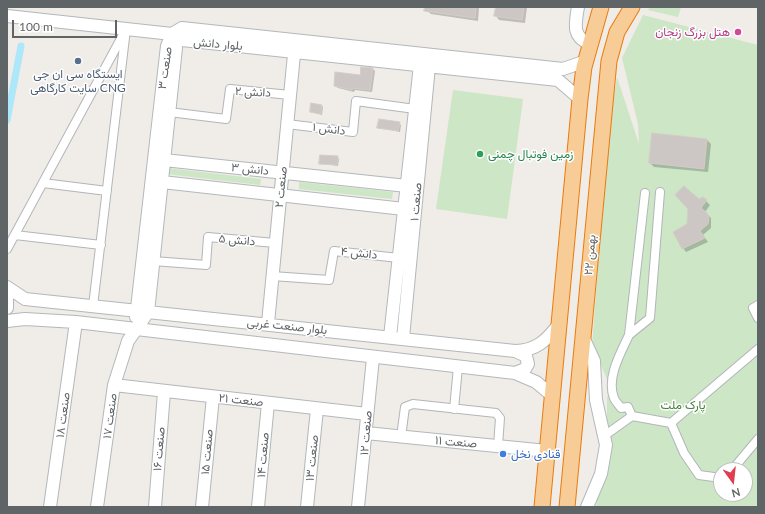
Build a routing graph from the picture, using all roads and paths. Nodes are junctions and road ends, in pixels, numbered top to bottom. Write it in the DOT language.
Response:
graph roads {
  1 [pos="578,7"];
  2 [pos="598,7"];
  3 [pos="602,7"];
  4 [pos="606,7"];
  5 [pos="632,7"];
  6 [pos="7,16"];
  7 [pos="126,29"];
  8 [pos="172,34"];
  9 [pos="593,35"];
  10 [pos="295,46"];
  11 [pos="402,57"];
  12 [pos="586,61"];
  13 [pos="424,66"];
  14 [pos="290,95"];
  15 [pos="580,98"];
  16 [pos="415,109"];
  17 [pos="169,112"];
  18 [pos="287,124"];
  19 [pos="164,160"];
  20 [pos="282,173"];
  21 [pos="162,182"];
  22 [pos="43,183"];
  23 [pos="407,186"];
  24 [pos="107,191"];
  25 [pos="660,192"];
  26 [pos="645,193"];
  27 [pos="280,195"];
  28 [pos="404,209"];
  29 [pos="15,235"];
  30 [pos="276,243"];
  31 [pos="101,245"];
  32 [pos="7,249"];
  33 [pos="399,258"];
  34 [pos="153,261"];
  35 [pos="272,276"];
  36 [pos="7,287"];
  37 [pos="7,295"];
  38 [pos="758,305"];
  39 [pos="93,306"];
  40 [pos="7,308"];
  41 [pos="142,312"];
  42 [pos="758,318"];
  43 [pos="7,321"];
  44 [pos="76,322"];
  45 [pos="268,324"];
  46 [pos="559,324"];
  47 [pos="136,329"];
  48 [pos="629,335"];
  49 [pos="582,336"];
  50 [pos="390,337"];
  51 [pos="403,338"];
  52 [pos="758,349"];
  53 [pos="515,351"];
  54 [pos="373,358"];
  55 [pos="458,367"];
  56 [pos="515,373"];
  57 [pos="114,385"];
  58 [pos="164,392"];
  59 [pos="553,396"];
  60 [pos="213,397"];
  61 [pos="268,403"];
  62 [pos="454,408"];
  63 [pos="317,409"];
  64 [pos="367,414"];
  65 [pos="632,416"];
  66 [pos="671,423"];
  67 [pos="366,433"];
  68 [pos="604,436"];
  69 [pos="401,437"];
  70 [pos="758,439"];
  71 [pos="498,446"];
  72 [pos="547,451"];
  73 [pos="739,462"];
  74 [pos="713,477"];
  75 [pos="50,507"];
  76 [pos="97,507"];
  77 [pos="154,507"];
  78 [pos="202,507"];
  79 [pos="258,507"];
  80 [pos="307,507"];
  81 [pos="358,507"];
  82 [pos="542,507"];
  83 [pos="567,507"];
  84 [pos="587,507"];
  1 -- 9 [label="street"];
  2 -- 9 [label="highway"];
  3 -- 9 [label="highway, ۲۲ بهمن"];
  4 -- 9 [label="highway"];
  5 -- 49 [label="highway, ۲۲ بهمن"];
  6 -- 7 [label="street, بلوار دانش"];
  7 -- 8 [label="street, بلوار دانش"];
  7 -- 22 [label="street"];
  7 -- 24 [label="street"];
  8 -- 10 [label="street, بلوار دانش"];
  8 -- 17 [label="street, صنعت ۳"];
  8 -- 41 [label="street, صنعت ۳"];
  9 -- 12 [label="highway, ۲۲ بهمن"];
  10 -- 11 [label="street, بلوار دانش"];
  10 -- 14 [label="street, صنعت ۲"];
  11 -- 12 [label="street, بلوار دانش"];
  11 -- 13 [label="street, بلوار دانش"];
  12 -- 15 [label="highway, ۲۲ بهمن"];
  13 -- 15 [label="street, بلوار دانش"];
  13 -- 16 [label="street, صنعت ۱"];
  13 -- 51 [label="street, صنعت ۱"];
  14 -- 17 [label="street, دانش ۲"];
  14 -- 18 [label="street, صنعت ۲"];
  15 -- 46 [label="highway, ۲۲ بهمن"];
  16 -- 18 [label="street, دانش ۱"];
  16 -- 23 [label="street, صنعت ۱"];
  17 -- 19 [label="street, صنعت ۳"];
  18 -- 20 [label="street, صنعت ۲"];
  19 -- 20 [label="street, دانش ۳"];
  19 -- 21 [label="street, صنعت ۳"];
  20 -- 23 [label="street, دانش ۳"];
  20 -- 27 [label="street, صنعت ۲"];
  21 -- 27 [label="street, دانش ۳"];
  21 -- 34 [label="street, صنعت ۳"];
  22 -- 24 [label="street"];
  22 -- 29 [label="street"];
  23 -- 28 [label="street, صنعت ۱"];
  24 -- 31 [label="street"];
  25 -- 48 [label="street"];
  26 -- 48 [label="street"];
  27 -- 28 [label="street, دانش ۳"];
  27 -- 30 [label="street, صنعت ۲"];
  28 -- 33 [label="street, صنعت ۱"];
  29 -- 31 [label="street"];
  29 -- 32 [label="street"];
  30 -- 34 [label="street, دانش ۵"];
  30 -- 35 [label="street, صنعت ۲"];
  31 -- 39 [label="street"];
  33 -- 35 [label="street, دانش ۴"];
  33 -- 50 [label="street, صنعت ۱"];
  34 -- 41 [label="street, صنعت ۳"];
  35 -- 45 [label="street, صنعت ۲"];
  36 -- 39 [label="street, بلوار صنعت غربی"];
  37 -- 40 [label="street"];
  38 -- 42 [label="street"];
  39 -- 41 [label="street, بلوار صنعت غربی"];
  41 -- 45 [label="street, بلوار صنعت غربی"];
  41 -- 47 [label="street, صنعت ۱۷"];
  43 -- 44 [label="street, بلوار صنعت غربی"];
  44 -- 47 [label="street, بلوار صنعت غربی"];
  44 -- 75 [label="street, صنعت ۱۸"];
  45 -- 50 [label="street, بلوار صنعت غربی"];
  46 -- 53 [label="street, بلوار صنعت غربی"];
  46 -- 59 [label="highway, ۲۲ بهمن"];
  47 -- 54 [label="street, بلوار صنعت غربی"];
  47 -- 57 [label="street, صنعت ۱۷"];
  48 -- 65 [label="street"];
  49 -- 68 [label="street"];
  49 -- 83 [label="highway, ۲۲ بهمن"];
  50 -- 51 [label="street, بلوار صنعت غربی"];
  51 -- 53 [label="street, بلوار صنعت غربی"];
  52 -- 66 [label="street"];
  53 -- 56 [label="street"];
  54 -- 55 [label="street, بلوار صنعت غربی"];
  54 -- 64 [label="street, صنعت ۱۲"];
  55 -- 56 [label="street, بلوار صنعت غربی"];
  55 -- 62 [label="street"];
  56 -- 59 [label="street, بلوار صنعت غربی"];
  57 -- 58 [label="street, صنعت ۲۱"];
  57 -- 76 [label="street, صنعت ۱۷"];
  58 -- 60 [label="street, صنعت ۲۱"];
  58 -- 77 [label="street, صنعت ۱۶"];
  59 -- 72 [label="highway, ۲۲ بهمن"];
  60 -- 61 [label="street, صنعت ۲۱"];
  60 -- 78 [label="street, صنعت ۱۵"];
  61 -- 63 [label="street, صنعت ۲۱"];
  61 -- 79 [label="street, صنعت ۱۴"];
  62 -- 69 [label="street"];
  62 -- 71 [label="street"];
  63 -- 64 [label="street, صنعت ۲۱"];
  63 -- 80 [label="street, صنعت ۱۳"];
  64 -- 67 [label="street, صنعت ۱۲"];
  65 -- 66 [label="street"];
  65 -- 68 [label="street"];
  66 -- 74 [label="street"];
  67 -- 69 [label="street, صنعت ۱۱"];
  67 -- 81 [label="street, صنعت ۱۲"];
  68 -- 84 [label="street"];
  69 -- 71 [label="street, صنعت ۱۱"];
  70 -- 73 [label="street"];
  71 -- 72 [label="street, صنعت ۱۱"];
  72 -- 82 [label="highway, ۲۲ بهمن"];
}
